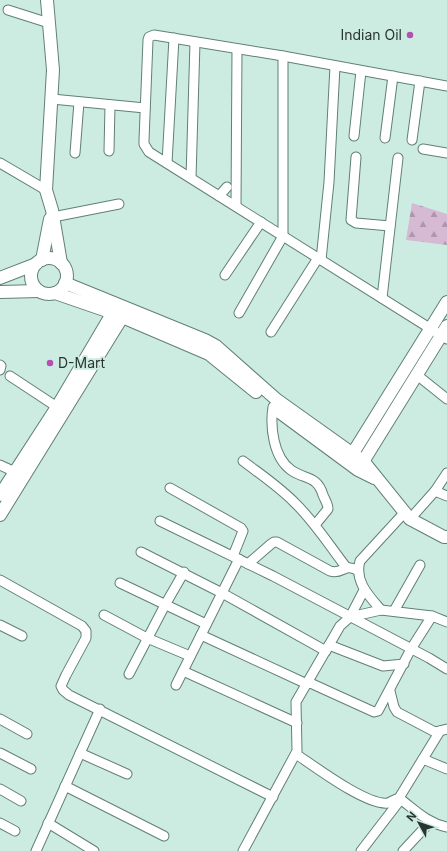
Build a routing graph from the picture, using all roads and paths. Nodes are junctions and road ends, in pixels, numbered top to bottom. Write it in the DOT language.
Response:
graph roads {
  1 [pos="47,0"];
  2 [pos="8,10"];
  3 [pos="49,23"];
  4 [pos="174,38"];
  5 [pos="195,42"];
  6 [pos="237,49"];
  7 [pos="283,56"];
  8 [pos="335,66"];
  9 [pos="361,71"];
  10 [pos="393,76"];
  11 [pos="420,81"];
  12 [pos="447,86"];
  13 [pos="52,99"];
  14 [pos="79,102"];
  15 [pos="110,105"];
  16 [pos="145,108"];
  17 [pos="354,136"];
  18 [pos="385,138"];
  19 [pos="412,140"];
  20 [pos="424,149"];
  21 [pos="109,151"];
  22 [pos="75,153"];
  23 [pos="447,153"];
  24 [pos="356,157"];
  25 [pos="398,158"];
  26 [pos="0,163"];
  27 [pos="166,163"];
  28 [pos="191,178"];
  29 [pos="227,187"];
  30 [pos="46,190"];
  31 [pos="219,196"];
  32 [pos="119,204"];
  33 [pos="236,206"];
  34 [pos="52,213"];
  35 [pos="261,222"];
  36 [pos="390,226"];
  37 [pos="282,236"];
  38 [pos="319,259"];
  39 [pos="39,262"];
  40 [pos="61,263"];
  41 [pos="225,275"];
  42 [pos="0,278"];
  43 [pos="65,283"];
  44 [pos="39,291"];
  45 [pos="1,293"];
  46 [pos="55,293"];
  47 [pos="382,298"];
  48 [pos="447,302"];
  49 [pos="120,311"];
  50 [pos="239,313"];
  51 [pos="431,330"];
  52 [pos="272,332"];
  53 [pos="445,334"];
  54 [pos="0,364"];
  55 [pos="0,370"];
  56 [pos="10,376"];
  57 [pos="417,376"];
  58 [pos="447,399"];
  59 [pos="57,407"];
  60 [pos="273,407"];
  61 [pos="350,458"];
  62 [pos="243,461"];
  63 [pos="0,465"];
  64 [pos="361,466"];
  65 [pos="15,472"];
  66 [pos="447,472"];
  67 [pos="170,488"];
  68 [pos="435,491"];
  69 [pos="0,494"];
  70 [pos="447,496"];
  71 [pos="0,515"];
  72 [pos="408,515"];
  73 [pos="160,521"];
  74 [pos="315,525"];
  75 [pos="447,538"];
  76 [pos="141,552"];
  77 [pos="236,558"];
  78 [pos="248,564"];
  79 [pos="420,565"];
  80 [pos="346,567"];
  81 [pos="357,570"];
  82 [pos="184,572"];
  83 [pos="0,580"];
  84 [pos="120,583"];
  85 [pos="364,590"];
  86 [pos="222,593"];
  87 [pos="165,605"];
  88 [pos="381,610"];
  89 [pos="394,611"];
  90 [pos="104,615"];
  91 [pos="432,616"];
  92 [pos="350,617"];
  93 [pos="447,621"];
  94 [pos="206,624"];
  95 [pos="0,625"];
  96 [pos="201,634"];
  97 [pos="22,636"];
  98 [pos="147,638"];
  99 [pos="327,648"];
  100 [pos="411,649"];
  101 [pos="190,656"];
  102 [pos="404,664"];
  103 [pos="447,669"];
  104 [pos="183,671"];
  105 [pos="129,674"];
  106 [pos="307,683"];
  107 [pos="176,685"];
  108 [pos="390,691"];
  109 [pos="100,709"];
  110 [pos="0,719"];
  111 [pos="297,723"];
  112 [pos="444,730"];
  113 [pos="27,734"];
  114 [pos="0,752"];
  115 [pos="80,753"];
  116 [pos="296,754"];
  117 [pos="423,759"];
  118 [pos="31,769"];
  119 [pos="447,770"];
  120 [pos="128,774"];
  121 [pos="65,786"];
  122 [pos="0,788"];
  123 [pos="273,797"];
  124 [pos="400,798"];
  125 [pos="21,801"];
  126 [pos="430,822"];
  127 [pos="0,823"];
  128 [pos="48,823"];
  129 [pos="447,827"];
  130 [pos="15,831"];
  131 [pos="164,836"];
  132 [pos="36,851"];
  133 [pos="94,851"];
  134 [pos="243,851"];
  135 [pos="361,851"];
  136 [pos="404,851"];
  1 -- 3 [label="street"];
  2 -- 3 [label="street"];
  3 -- 13 [label="street"];
  4 -- 5 [label="street"];
  4 -- 16 [label="street"];
  4 -- 27 [label="street"];
  5 -- 6 [label="street"];
  5 -- 28 [label="street"];
  6 -- 7 [label="street"];
  6 -- 33 [label="street"];
  7 -- 8 [label="street"];
  7 -- 37 [label="street"];
  8 -- 9 [label="street"];
  8 -- 38 [label="street"];
  9 -- 10 [label="street"];
  9 -- 17 [label="street"];
  10 -- 11 [label="street"];
  10 -- 18 [label="street"];
  11 -- 12 [label="street"];
  11 -- 19 [label="street"];
  13 -- 14 [label="street"];
  13 -- 30 [label="street"];
  14 -- 15 [label="street"];
  14 -- 22 [label="street"];
  15 -- 16 [label="street"];
  15 -- 21 [label="street"];
  16 -- 27 [label="street"];
  20 -- 23 [label="street"];
  24 -- 36 [label="street"];
  25 -- 36 [label="street"];
  26 -- 30 [label="street"];
  27 -- 28 [label="street"];
  28 -- 31 [label="street"];
  29 -- 31 [label="street"];
  30 -- 34 [label="street"];
  31 -- 33 [label="street"];
  32 -- 34 [label="street"];
  33 -- 35 [label="street"];
  34 -- 39 [label="street"];
  34 -- 40 [label="street"];
  35 -- 37 [label="street"];
  35 -- 41 [label="street"];
  36 -- 47 [label="street"];
  37 -- 38 [label="street"];
  37 -- 50 [label="street"];
  38 -- 47 [label="street"];
  38 -- 52 [label="street"];
  39 -- 40 [label="street"];
  39 -- 42 [label="street"];
  39 -- 44 [label="street"];
  40 -- 43 [label="street"];
  43 -- 46 [label="street"];
  43 -- 49 [label="street"];
  44 -- 45 [label="street"];
  44 -- 46 [label="street"];
  46 -- 49 [label="street"];
  47 -- 51 [label="street"];
  48 -- 51 [label="street"];
  49 -- 59 [label="street"];
  49 -- 60 [label="street"];
  49 -- 61 [label="street"];
  49 -- 71 [label="street"];
  51 -- 53 [label="street"];
  51 -- 61 [label="street"];
  53 -- 57 [label="street"];
  54 -- 55 [label="street"];
  56 -- 59 [label="street"];
  57 -- 58 [label="street"];
  57 -- 64 [label="street"];
  59 -- 65 [label="street"];
  60 -- 61 [label="street"];
  60 -- 74 [label="street"];
  61 -- 64 [label="street"];
  62 -- 74 [label="street"];
  63 -- 65 [label="street"];
  64 -- 72 [label="street"];
  65 -- 69 [label="street"];
  66 -- 68 [label="street"];
  67 -- 77 [label="street"];
  68 -- 70 [label="street"];
  68 -- 72 [label="street"];
  72 -- 75 [label="street"];
  72 -- 81 [label="street"];
  73 -- 77 [label="street"];
  74 -- 80 [label="street"];
  76 -- 82 [label="street"];
  77 -- 78 [label="street"];
  77 -- 86 [label="street"];
  78 -- 80 [label="street"];
  78 -- 92 [label="street"];
  79 -- 89 [label="street"];
  80 -- 81 [label="street"];
  81 -- 85 [label="street"];
  82 -- 86 [label="street"];
  82 -- 87 [label="street"];
  83 -- 109 [label="street"];
  84 -- 87 [label="street"];
  85 -- 88 [label="street"];
  85 -- 92 [label="street"];
  86 -- 94 [label="street"];
  86 -- 99 [label="street"];
  87 -- 94 [label="street"];
  87 -- 98 [label="street"];
  88 -- 89 [label="street"];
  88 -- 92 [label="street"];
  89 -- 91 [label="street"];
  90 -- 98 [label="street"];
  91 -- 93 [label="street"];
  91 -- 100 [label="street"];
  92 -- 99 [label="street"];
  92 -- 100 [label="street"];
  94 -- 96 [label="street"];
  95 -- 97 [label="street"];
  96 -- 101 [label="street"];
  96 -- 106 [label="street"];
  98 -- 101 [label="street"];
  98 -- 105 [label="street"];
  99 -- 102 [label="street"];
  99 -- 106 [label="street"];
  100 -- 102 [label="street"];
  100 -- 103 [label="street"];
  101 -- 104 [label="street"];
  102 -- 108 [label="street"];
  104 -- 107 [label="street"];
  104 -- 111 [label="street"];
  106 -- 108 [label="street"];
  106 -- 111 [label="street"];
  108 -- 112 [label="street"];
  109 -- 115 [label="street"];
  109 -- 123 [label="street"];
  110 -- 113 [label="street"];
  111 -- 116 [label="street"];
  112 -- 117 [label="street"];
  114 -- 118 [label="street"];
  115 -- 120 [label="street"];
  115 -- 121 [label="street"];
  116 -- 123 [label="street"];
  116 -- 124 [label="street"];
  117 -- 119 [label="street"];
  117 -- 124 [label="street"];
  121 -- 128 [label="street"];
  121 -- 131 [label="street"];
  122 -- 125 [label="street"];
  123 -- 134 [label="street"];
  124 -- 126 [label="street"];
  124 -- 135 [label="street"];
  126 -- 129 [label="street"];
  126 -- 136 [label="street"];
  127 -- 130 [label="street"];
  128 -- 132 [label="street"];
  128 -- 133 [label="street"];
}
